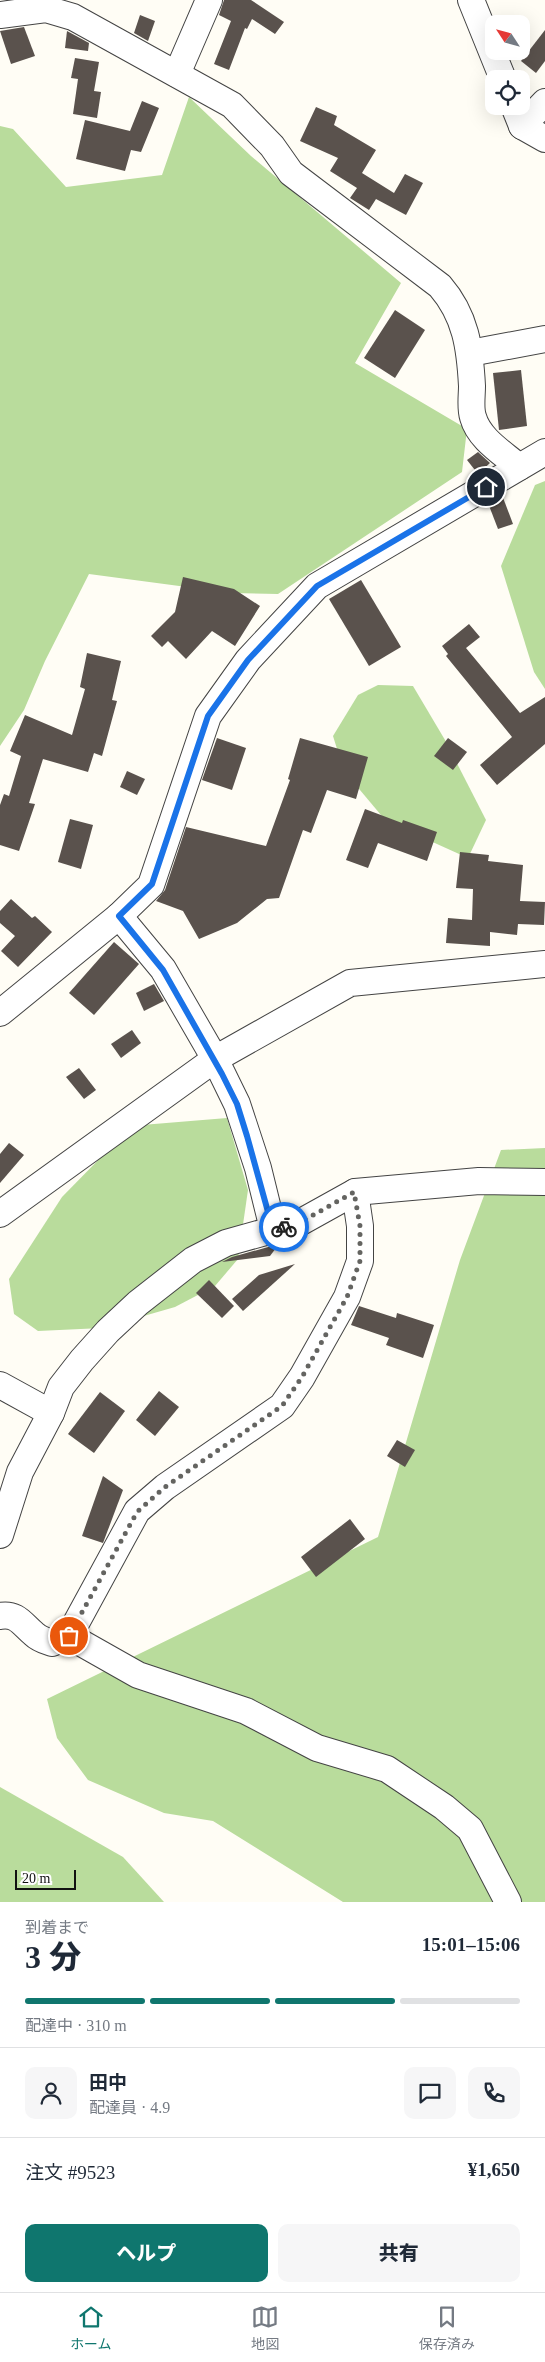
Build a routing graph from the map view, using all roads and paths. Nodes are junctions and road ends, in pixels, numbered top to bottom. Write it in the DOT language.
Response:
graph roads {
  1 [pos="209,0"];
  2 [pos="471,0"];
  3 [pos="0,15"];
  4 [pos="499,70"];
  5 [pos="177,74"];
  6 [pos="545,102"];
  7 [pos="518,116"];
  8 [pos="545,139"];
  9 [pos="545,339"];
  10 [pos="470,353"];
  11 [pos="545,452"];
  12 [pos="519,467"];
  13 [pos="119,916"];
  14 [pos="545,964"];
  15 [pos="0,1013"];
  16 [pos="215,1059"];
  17 [pos="545,1182"];
  18 [pos="354,1192"];
  19 [pos="0,1214"];
  20 [pos="273,1230"];
  21 [pos="0,1385"];
  22 [pos="51,1413"];
  23 [pos="0,1535"];
  24 [pos="0,1616"];
  25 [pos="69,1636"];
  26 [pos="508,1902"];
  1 -- 5 [label="street"];
  2 -- 4 [label="street"];
  3 -- 5 [label="street"];
  5 -- 10 [label="street"];
  6 -- 7 [label="street"];
  7 -- 8 [label="street"];
  9 -- 10 [label="street"];
  10 -- 12 [label="street"];
  11 -- 12 [label="street"];
  12 -- 13 [label="street"];
  13 -- 15 [label="street"];
  13 -- 16 [label="street"];
  14 -- 16 [label="street"];
  16 -- 19 [label="street"];
  16 -- 20 [label="street"];
  17 -- 18 [label="street"];
  18 -- 20 [label="street"];
  18 -- 25 [label="street"];
  20 -- 22 [label="street"];
  21 -- 22 [label="street"];
  22 -- 23 [label="street"];
  24 -- 25 [label="street"];
  25 -- 26 [label="street"];
}
